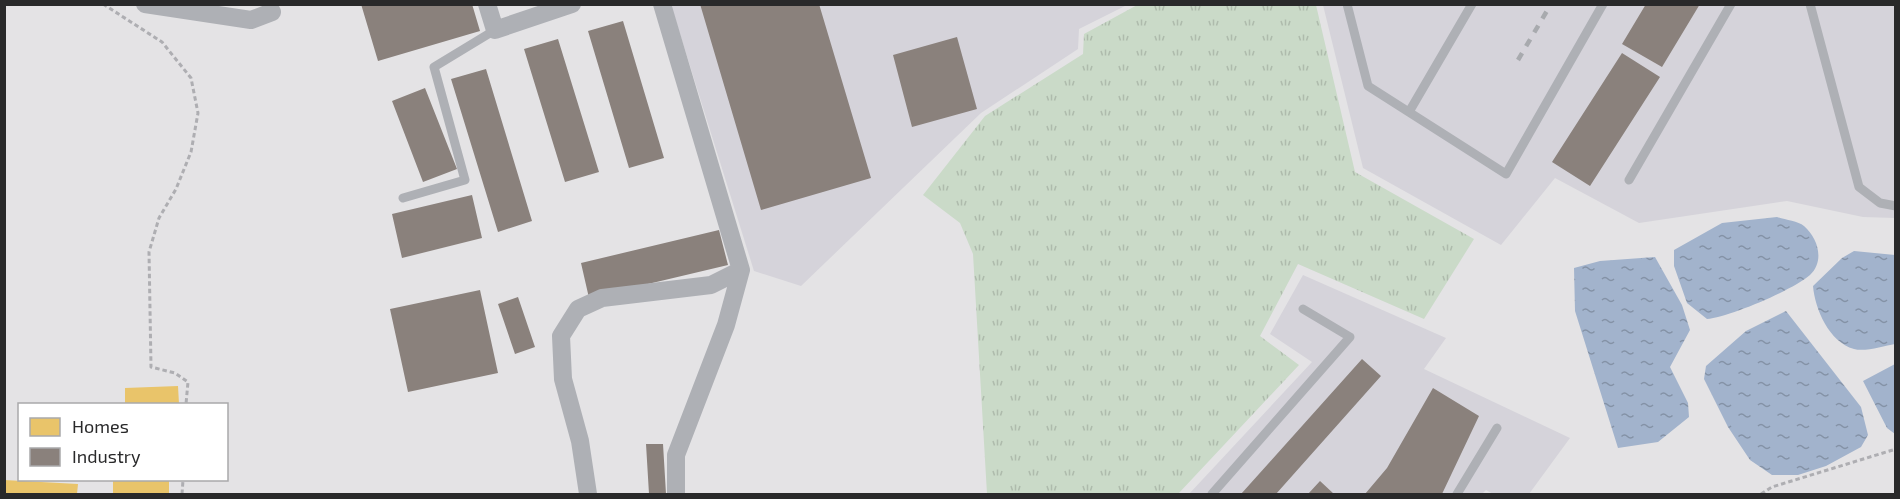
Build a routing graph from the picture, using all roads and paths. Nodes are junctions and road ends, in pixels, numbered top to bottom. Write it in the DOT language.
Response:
graph roads {
  1 [pos="103,4"];
  2 [pos="145,4"];
  3 [pos="487,4"];
  4 [pos="662,4"];
  5 [pos="1347,4"];
  6 [pos="1472,4"];
  7 [pos="1603,4"];
  8 [pos="1731,4"];
  9 [pos="1810,4"];
  10 [pos="565,6"];
  11 [pos="272,12"];
  12 [pos="495,30"];
  13 [pos="1408,112"];
  14 [pos="1629,180"];
  15 [pos="403,198"];
  16 [pos="1896,206"];
  17 [pos="741,270"];
  18 [pos="1303,309"];
  19 [pos="186,403"];
  20 [pos="1497,428"];
  21 [pos="1896,450"];
  22 [pos="588,495"];
  23 [pos="675,495"];
  24 [pos="1212,495"];
  25 [pos="1457,495"];
  26 [pos="1761,495"];
  1 -- 19 [label="path"];
  2 -- 11 [label="street"];
  3 -- 12 [label="street"];
  4 -- 17 [label="street"];
  5 -- 13 [label="lane"];
  6 -- 13 [label="lane"];
  7 -- 13 [label="lane"];
  8 -- 14 [label="lane"];
  9 -- 16 [label="lane"];
  10 -- 12 [label="street"];
  12 -- 15 [label="lane"];
  17 -- 22 [label="street"];
  17 -- 23 [label="street"];
  18 -- 24 [label="lane"];
  20 -- 25 [label="lane"];
  21 -- 26 [label="path"];
}
